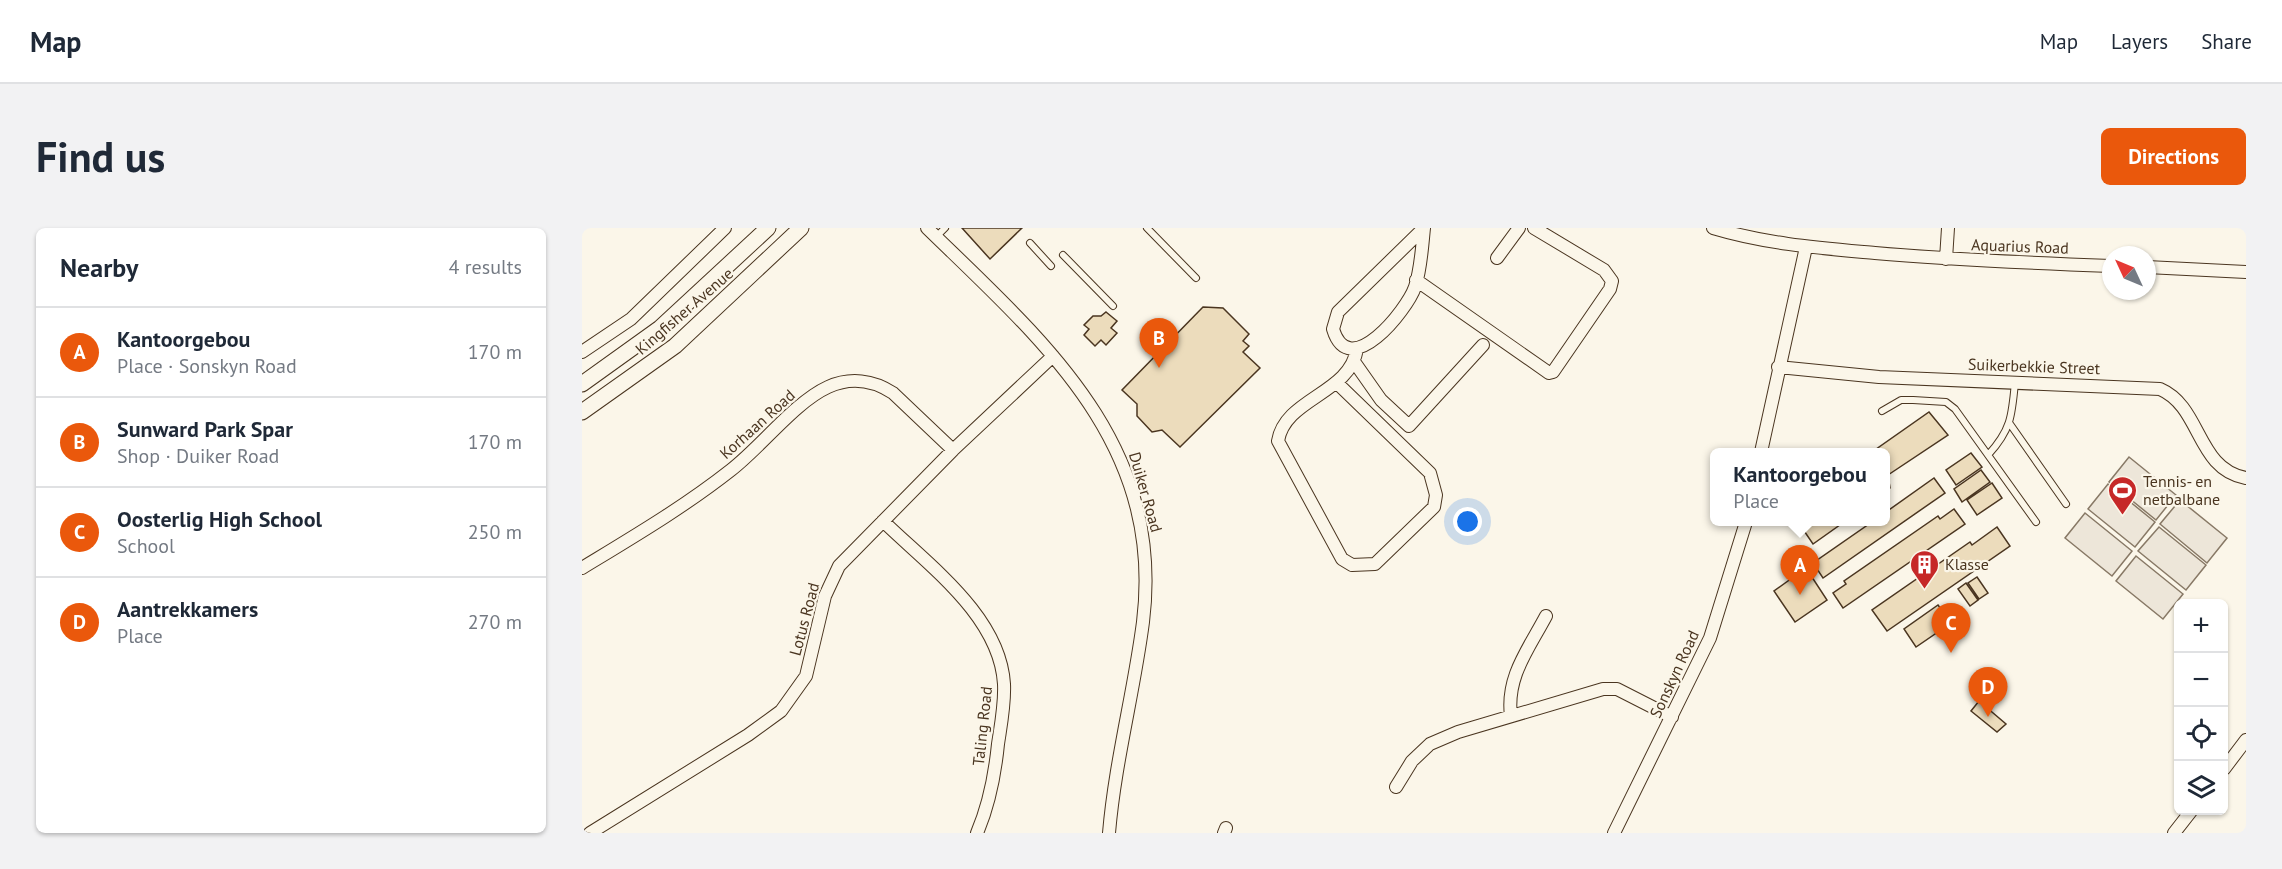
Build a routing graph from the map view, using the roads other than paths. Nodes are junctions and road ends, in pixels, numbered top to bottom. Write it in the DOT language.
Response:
graph roads {
  1 [pos="725,228"];
  2 [pos="768,228"];
  3 [pos="801,228"];
  4 [pos="1147,228"];
  5 [pos="1519,228"];
  6 [pos="1534,228"];
  7 [pos="1713,228"];
  8 [pos="1948,228"];
  9 [pos="936,231"];
  10 [pos="1030,243"];
  11 [pos="1806,247"];
  12 [pos="1063,255"];
  13 [pos="1497,258"];
  14 [pos="1946,259"];
  15 [pos="1051,266"];
  16 [pos="2102,266"];
  17 [pos="2156,267"];
  18 [pos="2246,272"];
  19 [pos="1196,278"];
  20 [pos="1416,280"];
  21 [pos="1113,306"];
  22 [pos="1483,345"];
  23 [pos="1357,349"];
  24 [pos="582,352"];
  25 [pos="1053,356"];
  26 [pos="1355,363"];
  27 [pos="1778,367"];
  28 [pos="2015,381"];
  29 [pos="582,384"];
  30 [pos="1338,384"];
  31 [pos="1882,411"];
  32 [pos="582,412"];
  33 [pos="2010,424"];
  34 [pos="1762,448"];
  35 [pos="953,450"];
  36 [pos="1988,455"];
  37 [pos="2246,478"];
  38 [pos="2066,504"];
  39 [pos="883,521"];
  40 [pos="2036,522"];
  41 [pos="1745,526"];
  42 [pos="582,568"];
  43 [pos="1546,616"];
  44 [pos="1511,716"];
  45 [pos="1672,717"];
  46 [pos="2246,740"];
  47 [pos="2228,763"];
  48 [pos="1396,787"];
  49 [pos="2188,815"];
  50 [pos="590,833"];
  51 [pos="977,833"];
  52 [pos="1109,833"];
  53 [pos="1614,833"];
  54 [pos="2174,833"];
  1 -- 24 [label="street"];
  2 -- 29 [label="street, Kingfisher Avenue"];
  3 -- 32 [label="street, Kingfisher Avenue"];
  4 -- 19 [label="lane"];
  5 -- 13 [label="street"];
  6 -- 20 [label="street"];
  7 -- 11 [label="street, Aquarius Road"];
  8 -- 14 [label="street"];
  9 -- 25 [label="street, Duiker Road"];
  10 -- 15 [label="lane"];
  11 -- 14 [label="street, Aquarius Road"];
  11 -- 27 [label="street"];
  12 -- 21 [label="lane"];
  14 -- 16 [label="street, Aquarius Road"];
  17 -- 18 [label="street"];
  20 -- 23 [label="street"];
  20 -- 23 [label="street"];
  22 -- 26 [label="street"];
  23 -- 26 [label="street"];
  25 -- 35 [label="street, Lotus Road"];
  25 -- 52 [label="street, Duiker Road"];
  26 -- 30 [label="street"];
  27 -- 28 [label="street, Suikerbekkie Street"];
  27 -- 34 [label="street"];
  28 -- 33 [label="lane"];
  28 -- 37 [label="street, Suikerbekkie Street"];
  30 -- 30 [label="street"];
  31 -- 36 [label="lane"];
  33 -- 36 [label="lane"];
  33 -- 38 [label="lane"];
  35 -- 39 [label="street, Lotus Road"];
  35 -- 42 [label="street, Korhaan Road"];
  36 -- 40 [label="lane"];
  39 -- 50 [label="street, Lotus Road"];
  39 -- 51 [label="street, Taling Road"];
  41 -- 45 [label="street, Sonskyn Road"];
  43 -- 44 [label="street"];
  44 -- 45 [label="street"];
  44 -- 48 [label="street"];
  45 -- 53 [label="street, Sonskyn Road"];
  46 -- 47 [label="street"];
  49 -- 54 [label="street"];
}
